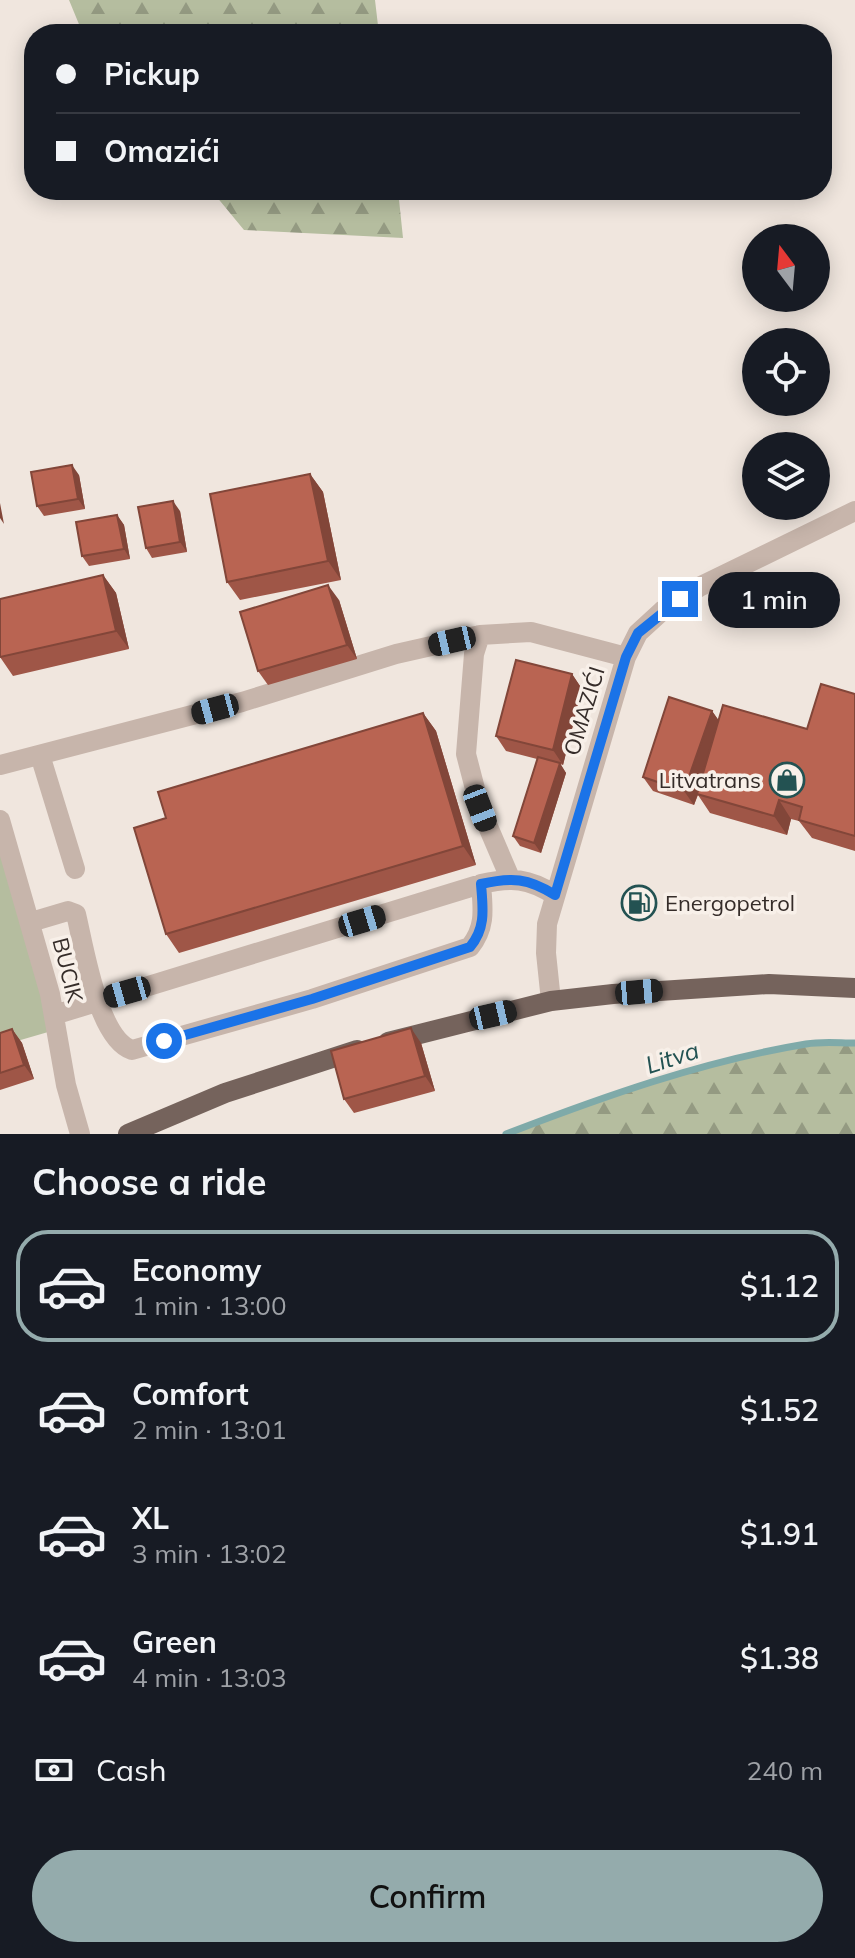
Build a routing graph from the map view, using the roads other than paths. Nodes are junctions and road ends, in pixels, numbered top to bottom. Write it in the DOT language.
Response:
graph roads {
  1 [pos="855,511"];
  2 [pos="480,635"];
  3 [pos="626,657"];
  4 [pos="40,755"];
  5 [pos="0,765"];
  6 [pos="0,820"];
  7 [pos="75,869"];
  8 [pos="510,878"];
  9 [pos="481,884"];
  10 [pos="555,895"];
  11 [pos="31,922"];
  12 [pos="855,988"];
  13 [pos="99,1000"];
  14 [pos="551,1001"];
  15 [pos="54,1015"];
  16 [pos="80,1134"];
  17 [pos="128,1134"];
  1 -- 3 [label="street, OMAZIĆI"];
  2 -- 3 [label="street"];
  2 -- 4 [label="street"];
  2 -- 8 [label="street"];
  3 -- 10 [label="street, OMAZIĆI"];
  4 -- 5 [label="street"];
  4 -- 7 [label="street"];
  6 -- 11 [label="street, BUCIK"];
  8 -- 9 [label="street"];
  8 -- 10 [label="street"];
  9 -- 13 [label="street"];
  9 -- 13 [label="street"];
  10 -- 14 [label="street, OMAZIĆI"];
  11 -- 13 [label="street"];
  11 -- 15 [label="street, BUCIK"];
  12 -- 14 [label="main road"];
  13 -- 15 [label="street"];
  14 -- 17 [label="main road"];
  15 -- 16 [label="street, BUCIK"];
}
